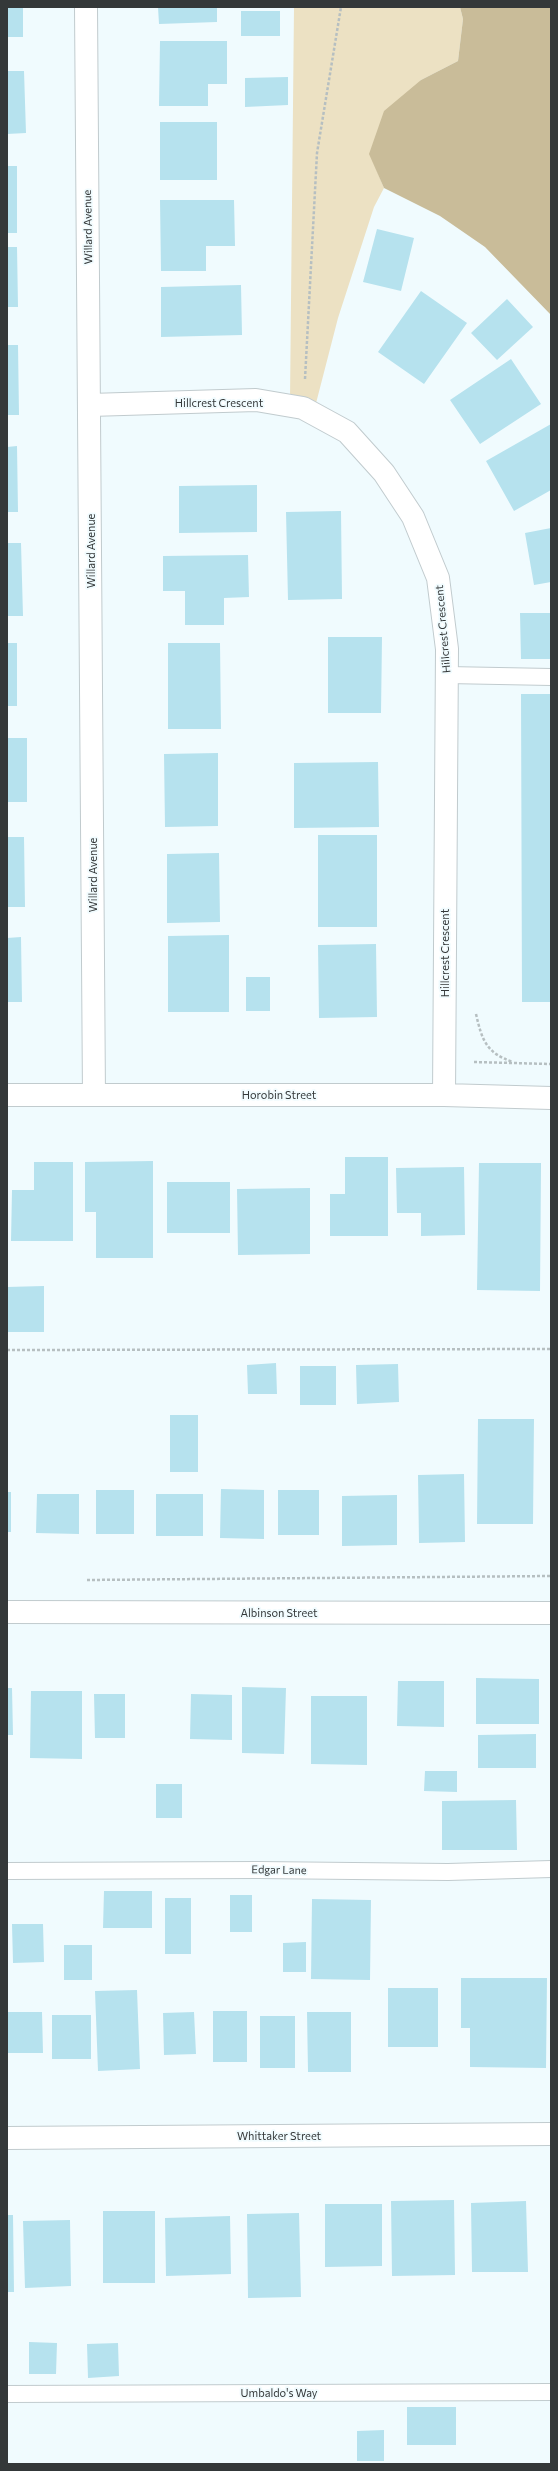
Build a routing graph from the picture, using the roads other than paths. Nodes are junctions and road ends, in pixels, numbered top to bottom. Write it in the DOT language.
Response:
graph roads {
  1 [pos="86,7"];
  2 [pos="90,405"];
  3 [pos="446,676"];
  4 [pos="551,677"];
  5 [pos="7,1095"];
  6 [pos="94,1095"];
  7 [pos="444,1095"];
  8 [pos="551,1098"];
  9 [pos="7,1612"];
  10 [pos="551,1614"];
  11 [pos="551,1869"];
  12 [pos="7,1871"];
  13 [pos="551,2134"];
  14 [pos="7,2138"];
  15 [pos="551,2392"];
  16 [pos="7,2394"];
  1 -- 2 [label="street, Willard Avenue"];
  2 -- 3 [label="street, Hillcrest Crescent"];
  2 -- 6 [label="street, Willard Avenue"];
  3 -- 4 [label="lane"];
  3 -- 7 [label="street, Hillcrest Crescent"];
  5 -- 6 [label="street, Horobin Street"];
  6 -- 7 [label="street, Horobin Street"];
  7 -- 8 [label="street, Horobin Street"];
  9 -- 10 [label="street, Albinson Street"];
  11 -- 12 [label="lane, Edgar Lane"];
  13 -- 14 [label="street, Whittaker Street"];
  15 -- 16 [label="lane, Umbaldo's Way"];
}
